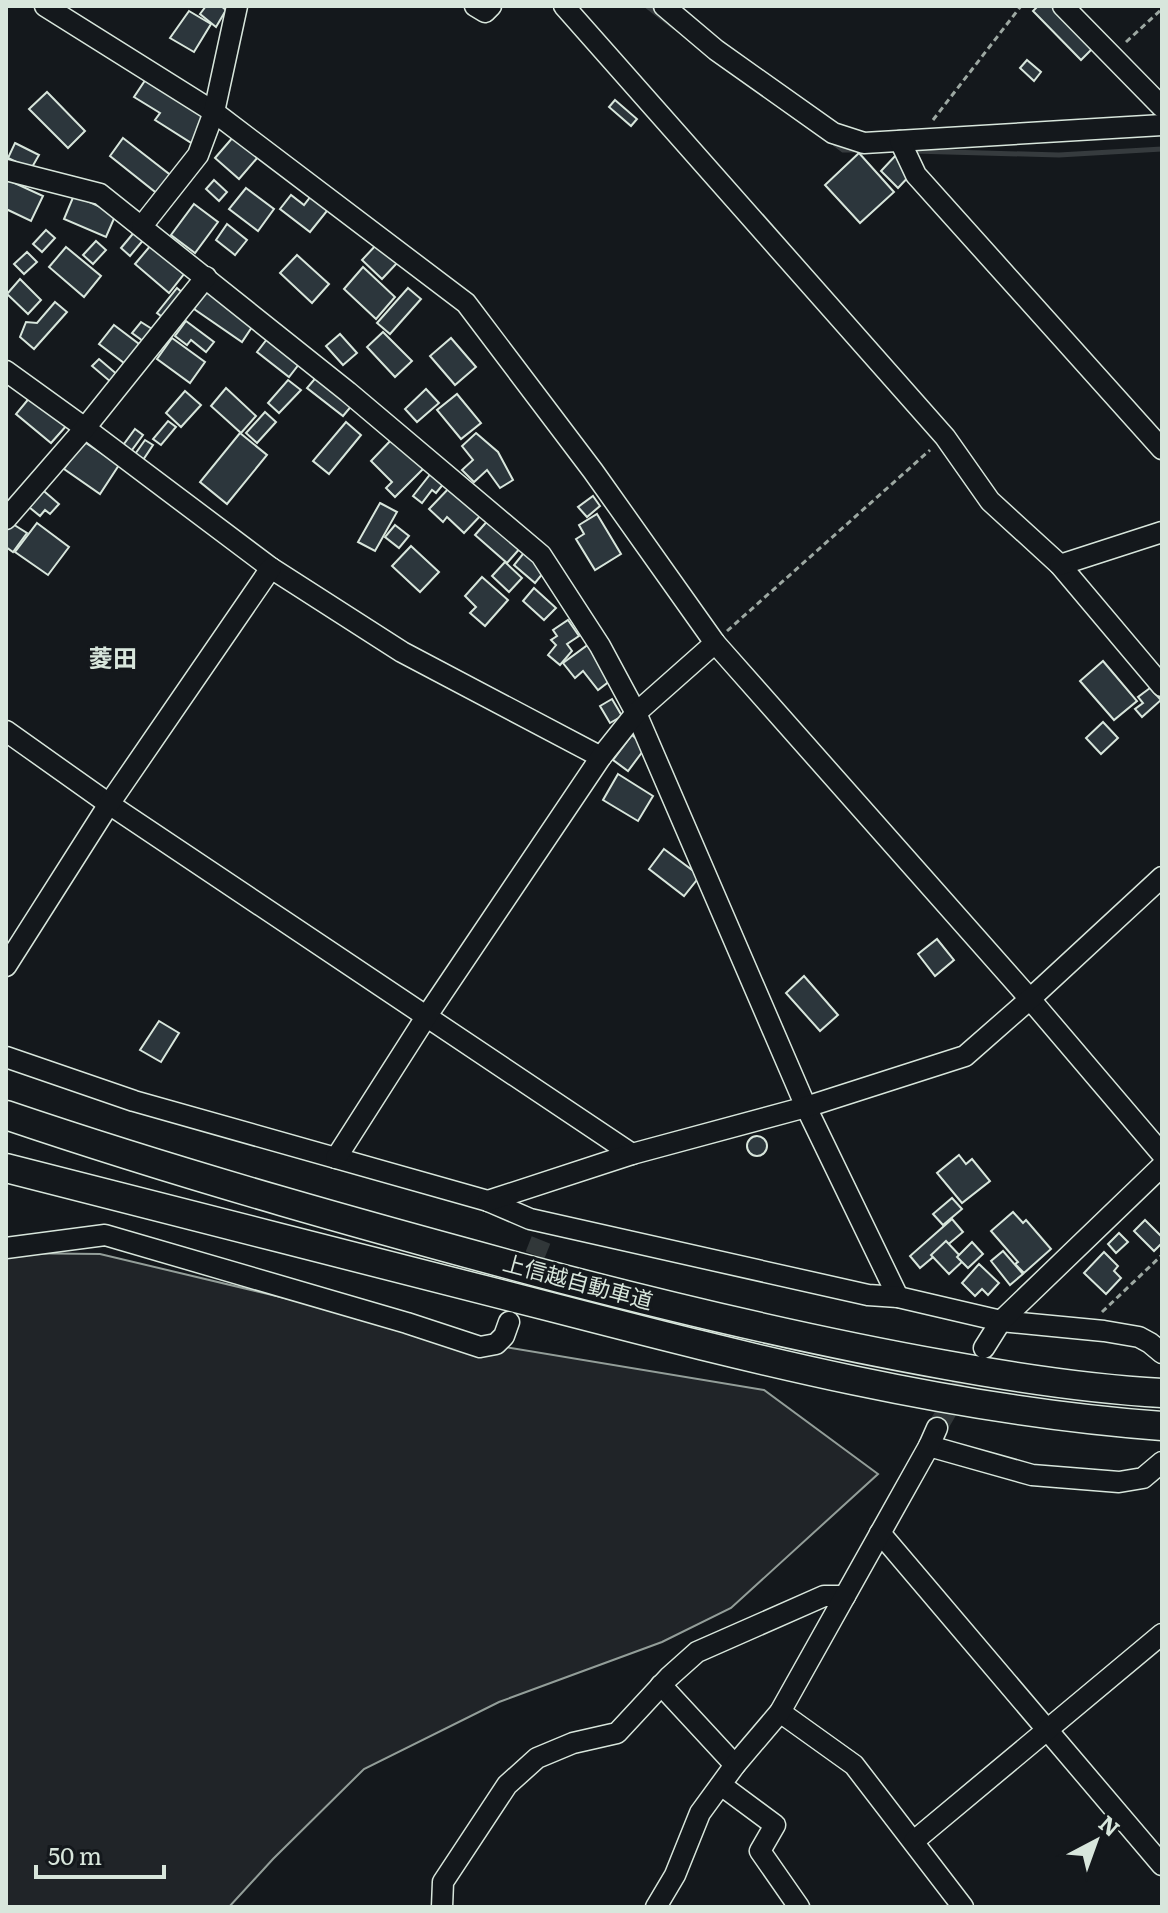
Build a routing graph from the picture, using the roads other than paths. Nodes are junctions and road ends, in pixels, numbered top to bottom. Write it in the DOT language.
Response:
graph roads {
  1 [pos="45,6"];
  2 [pos="237,6"];
  3 [pos="475,6"];
  4 [pos="491,6"];
  5 [pos="564,6"];
  6 [pos="664,6"];
  7 [pos="1063,6"];
  8 [pos="1162,107"];
  9 [pos="214,112"];
  10 [pos="1162,125"];
  11 [pos="909,140"];
  12 [pos="6,170"];
  13 [pos="142,226"];
  14 [pos="206,277"];
  15 [pos="6,371"];
  16 [pos="85,428"];
  17 [pos="1162,449"];
  18 [pos="6,519"];
  19 [pos="1162,532"];
  20 [pos="1060,565"];
  21 [pos="271,568"];
  22 [pos="715,643"];
  23 [pos="1162,686"];
  24 [pos="636,713"];
  25 [pos="6,731"];
  26 [pos="601,757"];
  27 [pos="109,804"];
  28 [pos="1162,877"];
  29 [pos="6,966"];
  30 [pos="1030,999"];
  31 [pos="426,1017"];
  32 [pos="6,1057"];
  33 [pos="806,1107"];
  34 [pos="6,1115"];
  35 [pos="632,1154"];
  36 [pos="1162,1154"];
  37 [pos="336,1158"];
  38 [pos="1162,1166"];
  39 [pos="6,1168"];
  40 [pos="488,1201"];
  41 [pos="6,1248"];
  42 [pos="898,1297"];
  43 [pos="1001,1321"];
  44 [pos="509,1322"];
  45 [pos="984,1348"];
  46 [pos="1162,1353"];
  47 [pos="1159,1393"];
  48 [pos="1161,1426"];
  49 [pos="1162,1462"];
  50 [pos="880,1533"];
  51 [pos="845,1596"];
  52 [pos="1162,1634"];
  53 [pos="661,1685"];
  54 [pos="780,1712"];
  55 [pos="1047,1730"];
  56 [pos="735,1765"];
  57 [pos="721,1785"];
  58 [pos="914,1841"];
  59 [pos="1162,1865"];
  60 [pos="442,1907"];
  61 [pos="656,1907"];
  62 [pos="799,1907"];
  63 [pos="963,1907"];
  1 -- 9 [label="street"];
  2 -- 9 [label="street"];
  3 -- 4 [label="street"];
  5 -- 20 [label="street"];
  6 -- 11 [label="street"];
  7 -- 8 [label="street"];
  9 -- 13 [label="street"];
  9 -- 22 [label="street"];
  10 -- 11 [label="street"];
  11 -- 17 [label="street"];
  12 -- 13 [label="street"];
  13 -- 14 [label="street"];
  14 -- 16 [label="street"];
  14 -- 24 [label="street"];
  15 -- 16 [label="street"];
  16 -- 18 [label="street"];
  16 -- 21 [label="street"];
  19 -- 20 [label="street"];
  20 -- 23 [label="street"];
  21 -- 26 [label="street"];
  21 -- 27 [label="street"];
  22 -- 24 [label="street"];
  22 -- 30 [label="street"];
  24 -- 26 [label="street"];
  24 -- 33 [label="street"];
  25 -- 27 [label="street"];
  26 -- 31 [label="street"];
  27 -- 29 [label="street"];
  27 -- 31 [label="street"];
  28 -- 30 [label="street"];
  30 -- 33 [label="street"];
  30 -- 36 [label="street"];
  31 -- 35 [label="street"];
  31 -- 37 [label="street"];
  32 -- 37 [label="street"];
  33 -- 35 [label="street"];
  33 -- 42 [label="street"];
  34 -- 47 [label="highway, 上信越自動車道"];
  35 -- 40 [label="street"];
  37 -- 40 [label="street"];
  38 -- 43 [label="street"];
  39 -- 48 [label="highway, 上信越自動車道"];
  40 -- 42 [label="street"];
  41 -- 44 [label="street"];
  42 -- 43 [label="street"];
  43 -- 45 [label="street"];
  43 -- 46 [label="street"];
  49 -- 50 [label="street"];
  50 -- 51 [label="street"];
  50 -- 55 [label="street"];
  51 -- 53 [label="street"];
  51 -- 54 [label="street"];
  52 -- 55 [label="street"];
  53 -- 56 [label="street"];
  53 -- 60 [label="street"];
  54 -- 56 [label="street"];
  54 -- 58 [label="street"];
  55 -- 58 [label="street"];
  55 -- 59 [label="street"];
  56 -- 57 [label="street"];
  57 -- 61 [label="street"];
  57 -- 62 [label="street"];
  58 -- 63 [label="street"];
}
